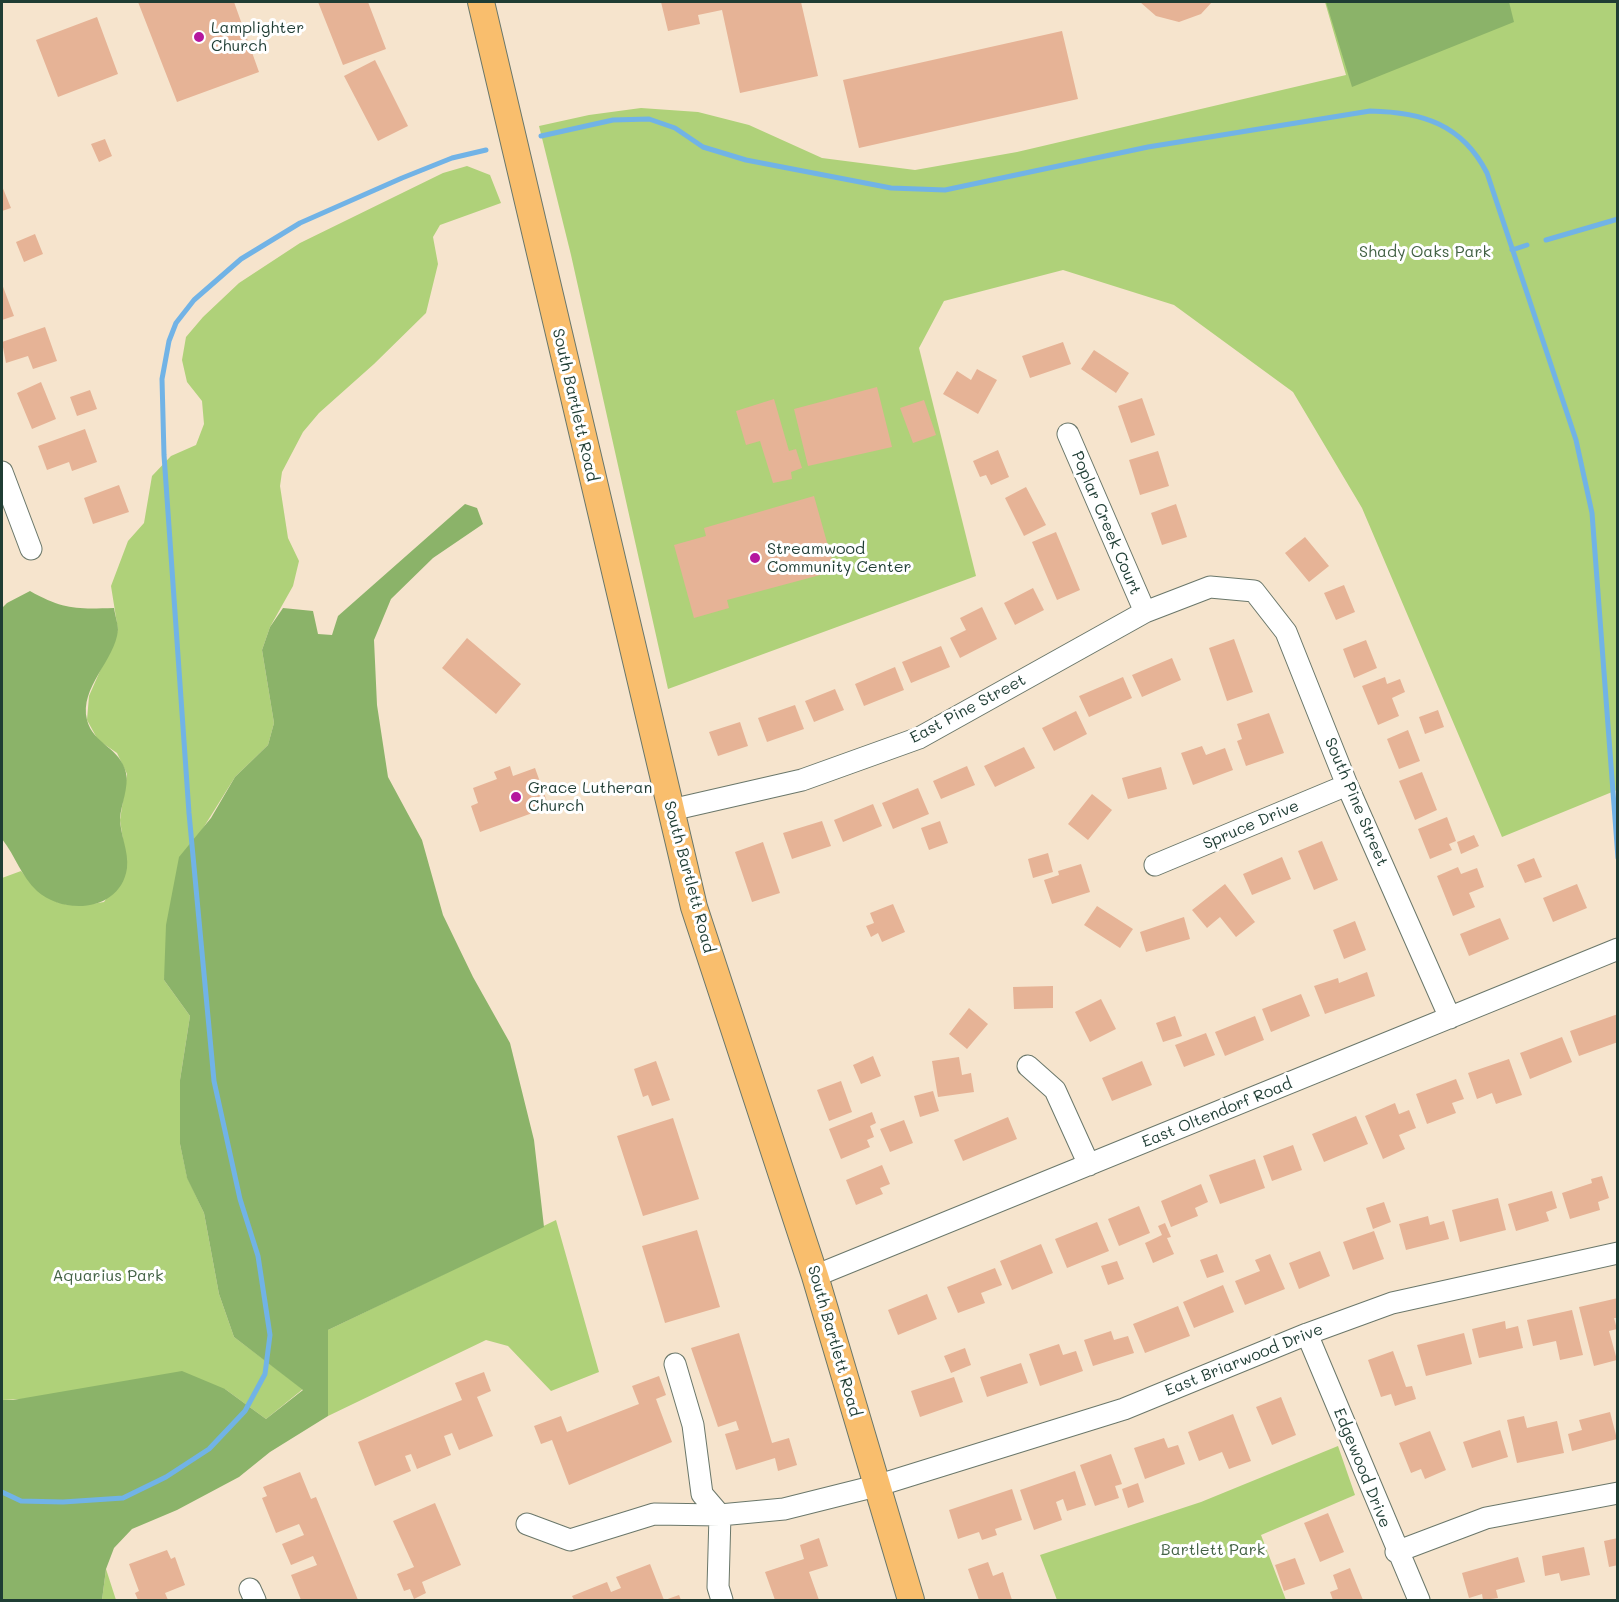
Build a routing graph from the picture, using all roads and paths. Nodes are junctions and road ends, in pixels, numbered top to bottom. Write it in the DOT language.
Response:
graph roads {
  1 [pos="481,2"];
  2 [pos="1068,434"];
  3 [pos="2,472"];
  4 [pos="31,549"];
  5 [pos="1254,591"];
  6 [pos="1145,612"];
  7 [pos="1347,785"];
  8 [pos="671,810"];
  9 [pos="1155,865"];
  10 [pos="1617,949"];
  11 [pos="1450,1018"];
  12 [pos="1028,1066"];
  13 [pos="1089,1165"];
  14 [pos="1617,1253"];
  15 [pos="815,1276"];
  16 [pos="1307,1334"];
  17 [pos="675,1364"];
  18 [pos="876,1486"];
  19 [pos="1617,1492"];
  20 [pos="720,1515"];
  21 [pos="526,1524"];
  22 [pos="1396,1552"];
  23 [pos="722,1600"];
  24 [pos="911,1600"];
  25 [pos="1419,1600"];
  1 -- 8 [label="main road, South Bartlett Road"];
  2 -- 6 [label="street, Poplar Creek Court"];
  3 -- 4 [label="street"];
  5 -- 6 [label="street, East Pine Street"];
  5 -- 7 [label="street, South Pine Street"];
  6 -- 8 [label="street, East Pine Street"];
  7 -- 9 [label="street, Spruce Drive"];
  7 -- 11 [label="street, South Pine Street"];
  8 -- 15 [label="main road, South Bartlett Road"];
  10 -- 11 [label="street, East Oltendorf Road"];
  11 -- 13 [label="street, East Oltendorf Road"];
  12 -- 13 [label="street"];
  13 -- 15 [label="street, East Oltendorf Road"];
  14 -- 16 [label="street, East Briarwood Drive"];
  15 -- 18 [label="main road, South Bartlett Road"];
  16 -- 18 [label="street, East Briarwood Drive"];
  16 -- 22 [label="street, Edgewood Drive"];
  17 -- 20 [label="street"];
  18 -- 20 [label="street, East Briarwood Drive"];
  18 -- 24 [label="main road, South Bartlett Road"];
  19 -- 22 [label="street"];
  20 -- 21 [label="street, East Briarwood Drive"];
  20 -- 23 [label="street"];
  22 -- 25 [label="street, Edgewood Drive"];
}
